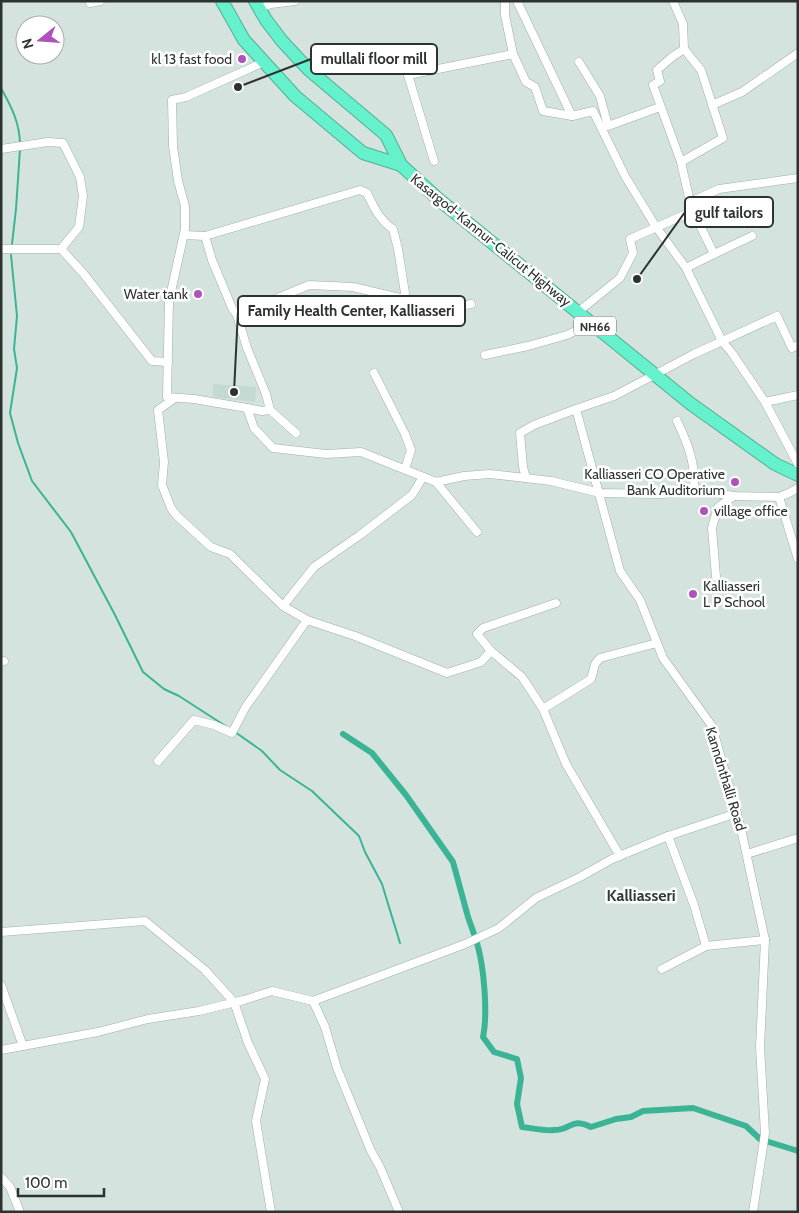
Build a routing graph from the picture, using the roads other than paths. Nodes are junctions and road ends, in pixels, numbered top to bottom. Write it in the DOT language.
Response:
graph roads {
  1 [pos="100,1"];
  2 [pos="222,1"];
  3 [pos="295,1"];
  4 [pos="505,1"];
  5 [pos="517,1"];
  6 [pos="673,1"];
  7 [pos="90,3"];
  8 [pos="257,4"];
  9 [pos="684,49"];
  10 [pos="798,53"];
  11 [pos="513,54"];
  12 [pos="264,62"];
  13 [pos="579,62"];
  14 [pos="712,105"];
  15 [pos="660,107"];
  16 [pos="572,116"];
  17 [pos="1,148"];
  18 [pos="434,161"];
  19 [pos="681,162"];
  20 [pos="401,165"];
  21 [pos="798,178"];
  22 [pos="690,202"];
  23 [pos="693,211"];
  24 [pos="656,228"];
  25 [pos="184,234"];
  26 [pos="205,236"];
  27 [pos="752,236"];
  28 [pos="1,249"];
  29 [pos="61,249"];
  30 [pos="714,254"];
  31 [pos="686,268"];
  32 [pos="404,299"];
  33 [pos="471,304"];
  34 [pos="578,312"];
  35 [pos="237,315"];
  36 [pos="592,323"];
  37 [pos="722,341"];
  38 [pos="798,345"];
  39 [pos="485,355"];
  40 [pos="168,362"];
  41 [pos="374,373"];
  42 [pos="655,375"];
  43 [pos="798,395"];
  44 [pos="175,398"];
  45 [pos="765,402"];
  46 [pos="247,408"];
  47 [pos="576,409"];
  48 [pos="270,410"];
  49 [pos="677,421"];
  50 [pos="296,433"];
  51 [pos="798,464"];
  52 [pos="405,469"];
  53 [pos="798,475"];
  54 [pos="423,477"];
  55 [pos="526,478"];
  56 [pos="436,482"];
  57 [pos="798,488"];
  58 [pos="694,490"];
  59 [pos="600,493"];
  60 [pos="734,496"];
  61 [pos="779,497"];
  62 [pos="477,532"];
  63 [pos="798,559"];
  64 [pos="716,577"];
  65 [pos="556,603"];
  66 [pos="283,606"];
  67 [pos="307,620"];
  68 [pos="657,643"];
  69 [pos="491,651"];
  70 [pos="543,709"];
  71 [pos="158,761"];
  72 [pos="737,812"];
  73 [pos="668,836"];
  74 [pos="798,838"];
  75 [pos="747,854"];
  76 [pos="620,856"];
  77 [pos="1,932"];
  78 [pos="765,940"];
  79 [pos="706,946"];
  80 [pos="662,969"];
  81 [pos="1,985"];
  82 [pos="313,1001"];
  83 [pos="234,1002"];
  84 [pos="23,1046"];
  85 [pos="1,1050"];
  86 [pos="1,1177"];
  87 [pos="20,1212"];
  88 [pos="271,1212"];
  89 [pos="399,1212"];
  90 [pos="752,1212"];
  1 -- 7 [label="street"];
  2 -- 12 [label="highway, Kasargod-Kannur-Calicut Highway / NH66"];
  3 -- 8 [label="street"];
  4 -- 11 [label="street"];
  5 -- 16 [label="street"];
  6 -- 9 [label="street"];
  8 -- 20 [label="highway, Kasargod-Kannur-Calicut Highway / NH66"];
  9 -- 14 [label="street"];
  9 -- 15 [label="street"];
  10 -- 14 [label="street"];
  11 -- 16 [label="street"];
  11 -- 18 [label="street"];
  12 -- 20 [label="highway, Kasargod-Kannur-Calicut Highway / NH66"];
  12 -- 25 [label="street"];
  13 -- 15 [label="street"];
  14 -- 19 [label="street"];
  15 -- 19 [label="street"];
  16 -- 24 [label="street"];
  17 -- 29 [label="street"];
  19 -- 22 [label="street"];
  20 -- 34 [label="highway, Kasargod-Kannur-Calicut Highway / NH66"];
  21 -- 22 [label="street"];
  22 -- 23 [label="street"];
  23 -- 24 [label="street"];
  23 -- 30 [label="street"];
  24 -- 31 [label="street"];
  24 -- 34 [label="street"];
  25 -- 26 [label="street"];
  25 -- 40 [label="street"];
  26 -- 32 [label="street"];
  26 -- 35 [label="street"];
  27 -- 30 [label="street"];
  28 -- 29 [label="street"];
  29 -- 40 [label="street"];
  30 -- 31 [label="street"];
  31 -- 37 [label="street"];
  32 -- 33 [label="street"];
  32 -- 35 [label="street"];
  34 -- 36 [label="highway, Kasargod-Kannur-Calicut Highway / NH66"];
  35 -- 48 [label="street"];
  36 -- 39 [label="street"];
  36 -- 42 [label="highway, Kasargod-Kannur-Calicut Highway / NH66"];
  37 -- 38 [label="street"];
  37 -- 42 [label="street"];
  37 -- 45 [label="street"];
  40 -- 44 [label="street"];
  41 -- 52 [label="street"];
  42 -- 47 [label="street"];
  42 -- 53 [label="highway, Kasargod-Kannur-Calicut Highway / NH66"];
  43 -- 45 [label="street"];
  44 -- 46 [label="street"];
  44 -- 66 [label="street"];
  45 -- 51 [label="street"];
  46 -- 48 [label="street"];
  46 -- 52 [label="street"];
  47 -- 55 [label="street"];
  47 -- 59 [label="street, Kanndnthalli Road"];
  48 -- 50 [label="street"];
  49 -- 58 [label="street"];
  52 -- 54 [label="street"];
  54 -- 56 [label="street"];
  54 -- 66 [label="street"];
  55 -- 56 [label="street"];
  55 -- 59 [label="street"];
  56 -- 62 [label="street"];
  57 -- 61 [label="street"];
  58 -- 59 [label="street"];
  58 -- 60 [label="street"];
  59 -- 68 [label="street, Kanndnthalli Road"];
  60 -- 61 [label="street"];
  60 -- 64 [label="street"];
  61 -- 63 [label="street"];
  65 -- 69 [label="street"];
  66 -- 67 [label="street"];
  67 -- 69 [label="street"];
  67 -- 71 [label="street"];
  68 -- 70 [label="street"];
  68 -- 72 [label="street, Kanndnthalli Road"];
  69 -- 70 [label="street"];
  70 -- 76 [label="street"];
  72 -- 73 [label="street"];
  72 -- 75 [label="street, Kanndnthalli Road"];
  73 -- 76 [label="street"];
  73 -- 79 [label="street"];
  74 -- 75 [label="street"];
  75 -- 78 [label="street, Kanndnthalli Road"];
  76 -- 82 [label="street"];
  77 -- 83 [label="street"];
  78 -- 79 [label="street"];
  78 -- 90 [label="street, Kanndnthalli Road"];
  79 -- 80 [label="street"];
  81 -- 84 [label="street"];
  82 -- 83 [label="street"];
  82 -- 89 [label="street"];
  83 -- 84 [label="street"];
  83 -- 88 [label="street"];
  84 -- 85 [label="street"];
  86 -- 87 [label="street"];
}
